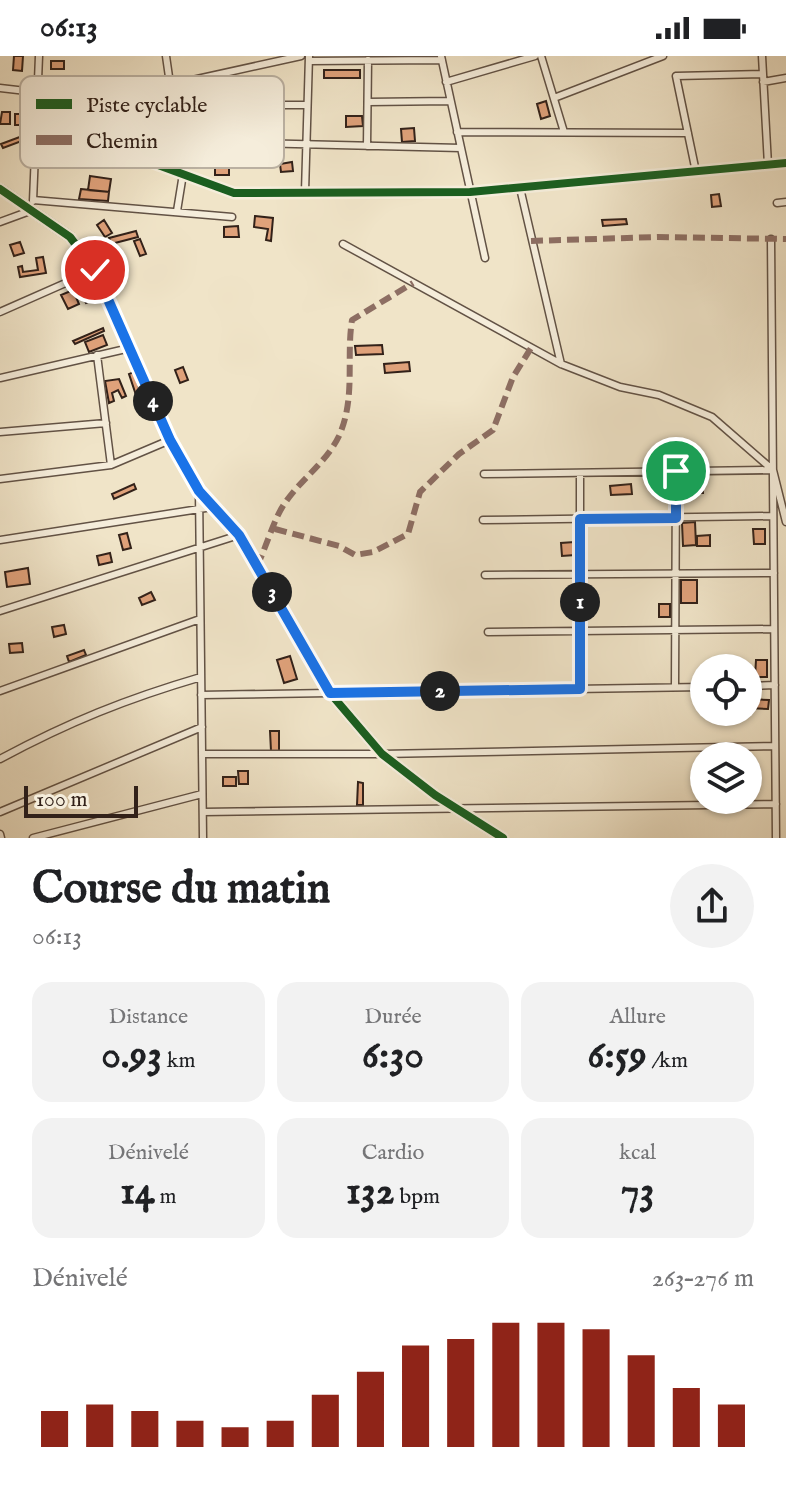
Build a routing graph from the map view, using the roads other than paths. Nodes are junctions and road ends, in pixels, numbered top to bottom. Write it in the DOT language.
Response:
graph roads {
  1 [pos="39,56"];
  2 [pos="166,56"];
  3 [pos="301,56"];
  4 [pos="538,56"];
  5 [pos="663,56"];
  6 [pos="762,56"];
  7 [pos="309,58"];
  8 [pos="389,58"];
  9 [pos="441,58"];
  10 [pos="368,60"];
  11 [pos="38,76"];
  12 [pos="169,76"];
  13 [pos="211,76"];
  14 [pos="763,78"];
  15 [pos="786,78"];
  16 [pos="446,82"];
  17 [pos="0,88"];
  18 [pos="20,90"];
  19 [pos="554,98"];
  20 [pos="450,101"];
  21 [pos="368,102"];
  22 [pos="284,105"];
  23 [pos="307,105"];
  24 [pos="457,132"];
  25 [pos="564,132"];
  26 [pos="688,133"];
  27 [pos="284,143"];
  28 [pos="306,144"];
  29 [pos="367,146"];
  30 [pos="461,148"];
  31 [pos="786,163"];
  32 [pos="768,165"];
  33 [pos="34,168"];
  34 [pos="167,168"];
  35 [pos="182,168"];
  36 [pos="696,172"];
  37 [pos="183,174"];
  38 [pos="520,188"];
  39 [pos="0,189"];
  40 [pos="305,192"];
  41 [pos="470,192"];
  42 [pos="786,202"];
  43 [pos="777,203"];
  44 [pos="32,205"];
  45 [pos="177,211"];
  46 [pos="232,217"];
  47 [pos="0,222"];
  48 [pos="771,239"];
  49 [pos="343,244"];
  50 [pos="485,258"];
  51 [pos="95,270"];
  52 [pos="0,312"];
  53 [pos="130,348"];
  54 [pos="97,355"];
  55 [pos="561,364"];
  56 [pos="0,378"];
  57 [pos="106,423"];
  58 [pos="0,432"];
  59 [pos="170,440"];
  60 [pos="111,465"];
  61 [pos="773,470"];
  62 [pos="676,471"];
  63 [pos="580,473"];
  64 [pos="484,474"];
  65 [pos="0,479"];
  66 [pos="199,491"];
  67 [pos="212,507"];
  68 [pos="199,509"];
  69 [pos="773,516"];
  70 [pos="676,518"];
  71 [pos="580,519"];
  72 [pos="483,520"];
  73 [pos="786,522"];
  74 [pos="239,535"];
  75 [pos="0,540"];
  76 [pos="199,547"];
  77 [pos="774,573"];
  78 [pos="676,574"];
  79 [pos="485,575"];
  80 [pos="580,575"];
  81 [pos="0,611"];
  82 [pos="200,619"];
  83 [pos="774,629"];
  84 [pos="675,631"];
  85 [pos="488,632"];
  86 [pos="580,632"];
  87 [pos="201,677"];
  88 [pos="762,685"];
  89 [pos="775,685"];
  90 [pos="675,687"];
  91 [pos="690,687"];
  92 [pos="580,689"];
  93 [pos="0,691"];
  94 [pos="330,693"];
  95 [pos="201,695"];
  96 [pos="202,727"];
  97 [pos="775,746"];
  98 [pos="202,754"];
  99 [pos="382,754"];
  100 [pos="0,759"];
  101 [pos="202,794"];
  102 [pos="776,804"];
  103 [pos="456,808"];
  104 [pos="0,812"];
  105 [pos="203,812"];
  106 [pos="33,838"];
  107 [pos="203,838"];
  108 [pos="503,838"];
  109 [pos="776,838"];
  1 -- 11 [label="street"];
  2 -- 12 [label="street"];
  3 -- 13 [label="street"];
  4 -- 16 [label="street"];
  4 -- 19 [label="street"];
  5 -- 19 [label="street"];
  6 -- 14 [label="street"];
  7 -- 10 [label="street"];
  7 -- 23 [label="street"];
  8 -- 9 [label="street"];
  8 -- 10 [label="street"];
  9 -- 16 [label="street"];
  10 -- 21 [label="street"];
  14 -- 15 [label="street"];
  14 -- 26 [label="street"];
  14 -- 32 [label="street"];
  16 -- 20 [label="street"];
  17 -- 18 [label="street"];
  19 -- 25 [label="street"];
  20 -- 21 [label="street"];
  20 -- 24 [label="street"];
  21 -- 29 [label="street"];
  22 -- 23 [label="street"];
  23 -- 28 [label="street"];
  24 -- 25 [label="street"];
  24 -- 30 [label="street"];
  25 -- 26 [label="street"];
  26 -- 36 [label="street"];
  27 -- 28 [label="street"];
  28 -- 29 [label="street"];
  28 -- 40 [label="street"];
  29 -- 30 [label="street"];
  30 -- 41 [label="street"];
  31 -- 32 [label="street"];
  32 -- 36 [label="street"];
  33 -- 44 [label="street"];
  34 -- 37 [label="street"];
  35 -- 37 [label="street"];
  36 -- 38 [label="street"];
  37 -- 40 [label="street"];
  37 -- 45 [label="street"];
  38 -- 41 [label="street"];
  38 -- 55 [label="street"];
  39 -- 44 [label="street"];
  40 -- 41 [label="street"];
  41 -- 50 [label="street"];
  42 -- 43 [label="street"];
  44 -- 45 [label="street"];
  44 -- 47 [label="street"];
  44 -- 51 [label="street"];
  45 -- 46 [label="street"];
  48 -- 61 [label="street"];
  49 -- 55 [label="street"];
  51 -- 52 [label="street"];
  51 -- 53 [label="street"];
  53 -- 54 [label="street"];
  53 -- 59 [label="street"];
  54 -- 56 [label="street"];
  54 -- 57 [label="street"];
  55 -- 61 [label="street"];
  57 -- 58 [label="street"];
  57 -- 60 [label="street"];
  59 -- 60 [label="street"];
  59 -- 66 [label="street"];
  60 -- 65 [label="street"];
  61 -- 62 [label="street"];
  61 -- 69 [label="street"];
  61 -- 73 [label="street"];
  62 -- 63 [label="street"];
  62 -- 70 [label="street"];
  63 -- 64 [label="street"];
  63 -- 71 [label="street"];
  66 -- 67 [label="street"];
  66 -- 68 [label="street"];
  67 -- 68 [label="street"];
  67 -- 74 [label="street"];
  68 -- 75 [label="street"];
  68 -- 76 [label="street"];
  69 -- 70 [label="street"];
  69 -- 77 [label="street"];
  70 -- 71 [label="street"];
  70 -- 78 [label="street"];
  71 -- 72 [label="street"];
  71 -- 80 [label="street"];
  74 -- 76 [label="street"];
  74 -- 94 [label="street"];
  76 -- 81 [label="street"];
  76 -- 82 [label="street"];
  77 -- 78 [label="street"];
  77 -- 83 [label="street"];
  78 -- 80 [label="street"];
  78 -- 84 [label="street"];
  79 -- 80 [label="street"];
  80 -- 86 [label="street"];
  82 -- 87 [label="street"];
  82 -- 93 [label="street"];
  83 -- 84 [label="street"];
  83 -- 89 [label="street"];
  84 -- 86 [label="street"];
  84 -- 90 [label="street"];
  85 -- 86 [label="street"];
  86 -- 92 [label="street"];
  87 -- 95 [label="street"];
  87 -- 100 [label="street"];
  88 -- 89 [label="street"];
  89 -- 97 [label="street"];
  90 -- 91 [label="street"];
  90 -- 92 [label="street"];
  92 -- 94 [label="street"];
  94 -- 95 [label="street"];
  94 -- 99 [label="street"];
  95 -- 96 [label="street"];
  96 -- 98 [label="street"];
  96 -- 104 [label="street"];
  97 -- 99 [label="street"];
  97 -- 102 [label="street"];
  98 -- 99 [label="street"];
  98 -- 101 [label="street"];
  99 -- 103 [label="street"];
  101 -- 105 [label="street"];
  101 -- 106 [label="street"];
  102 -- 103 [label="street"];
  102 -- 109 [label="street"];
  103 -- 105 [label="street"];
  103 -- 108 [label="street"];
  105 -- 107 [label="street"];
}
